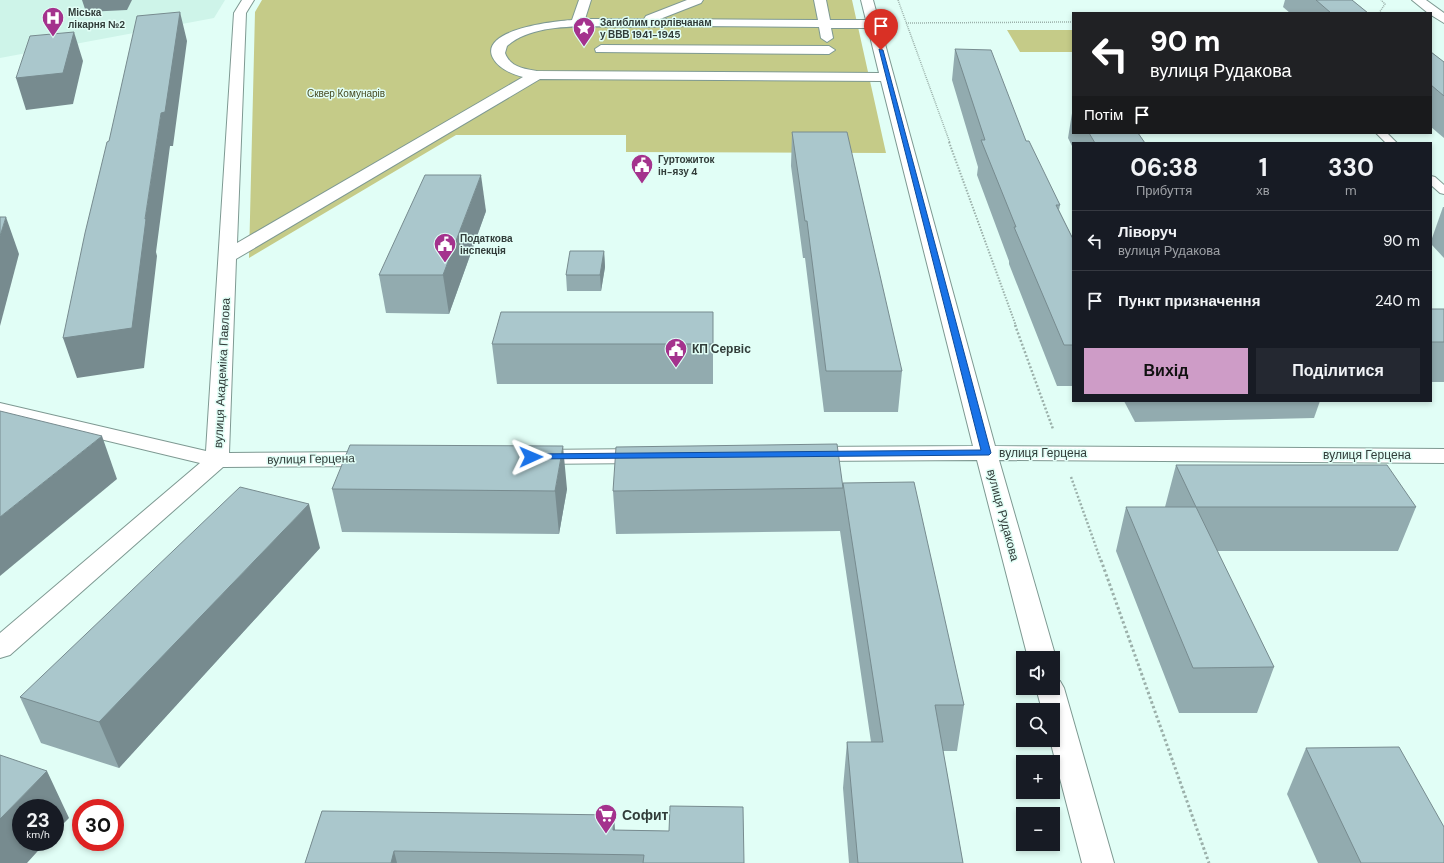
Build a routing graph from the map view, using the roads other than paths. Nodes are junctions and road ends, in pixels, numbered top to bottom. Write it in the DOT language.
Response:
graph roads {
  1 [pos="248,0"];
  2 [pos="585,0"];
  3 [pos="697,0"];
  4 [pos="820,0"];
  5 [pos="867,0"];
  6 [pos="1418,0"];
  7 [pos="1444,19"];
  8 [pos="646,23"];
  9 [pos="577,24"];
  10 [pos="824,24"];
  11 [pos="874,24"];
  12 [pos="601,49"];
  13 [pos="650,49"];
  14 [pos="829,50"];
  15 [pos="537,75"];
  16 [pos="646,76"];
  17 [pos="834,77"];
  18 [pos="888,77"];
  19 [pos="1381,134"];
  20 [pos="1391,142"];
  21 [pos="1432,180"];
  22 [pos="1444,191"];
  23 [pos="228,256"];
  24 [pos="0,409"];
  25 [pos="986,453"];
  26 [pos="788,455"];
  27 [pos="669,456"];
  28 [pos="1444,456"];
  29 [pos="510,458"];
  30 [pos="392,459"];
  31 [pos="217,460"];
  32 [pos="0,648"];
  33 [pos="1040,651"];
  34 [pos="1052,695"];
  35 [pos="1098,863"];
  1 -- 23 [label="street, вулиця Академіка Павлова"];
  2 -- 9 [label="street"];
  3 -- 8 [label="street"];
  4 -- 10 [label="street"];
  5 -- 11 [label="street, вулиця Рудакова"];
  6 -- 7 [label="street"];
  8 -- 9 [label="street"];
  8 -- 10 [label="street"];
  8 -- 13 [label="street"];
  9 -- 15 [label="street"];
  10 -- 11 [label="street"];
  10 -- 14 [label="street"];
  11 -- 18 [label="street, вулиця Рудакова"];
  12 -- 13 [label="street"];
  13 -- 14 [label="street"];
  13 -- 16 [label="street"];
  14 -- 17 [label="street"];
  15 -- 16 [label="street"];
  15 -- 23 [label="street"];
  16 -- 17 [label="street"];
  17 -- 18 [label="street"];
  18 -- 25 [label="street, вулиця Рудакова"];
  19 -- 20 [label="lane"];
  21 -- 22 [label="lane"];
  23 -- 31 [label="street, вулиця Академіка Павлова"];
  24 -- 31 [label="street, вулиця Герцена"];
  25 -- 26 [label="street, вулиця Герцена"];
  25 -- 28 [label="street, вулиця Герцена"];
  25 -- 33 [label="street, вулиця Рудакова"];
  27 -- 29 [label="street"];
  30 -- 31 [label="street, вулиця Герцена"];
  31 -- 32 [label="street, вулиця Академіка Павлова"];
  34 -- 35 [label="street"];
}
